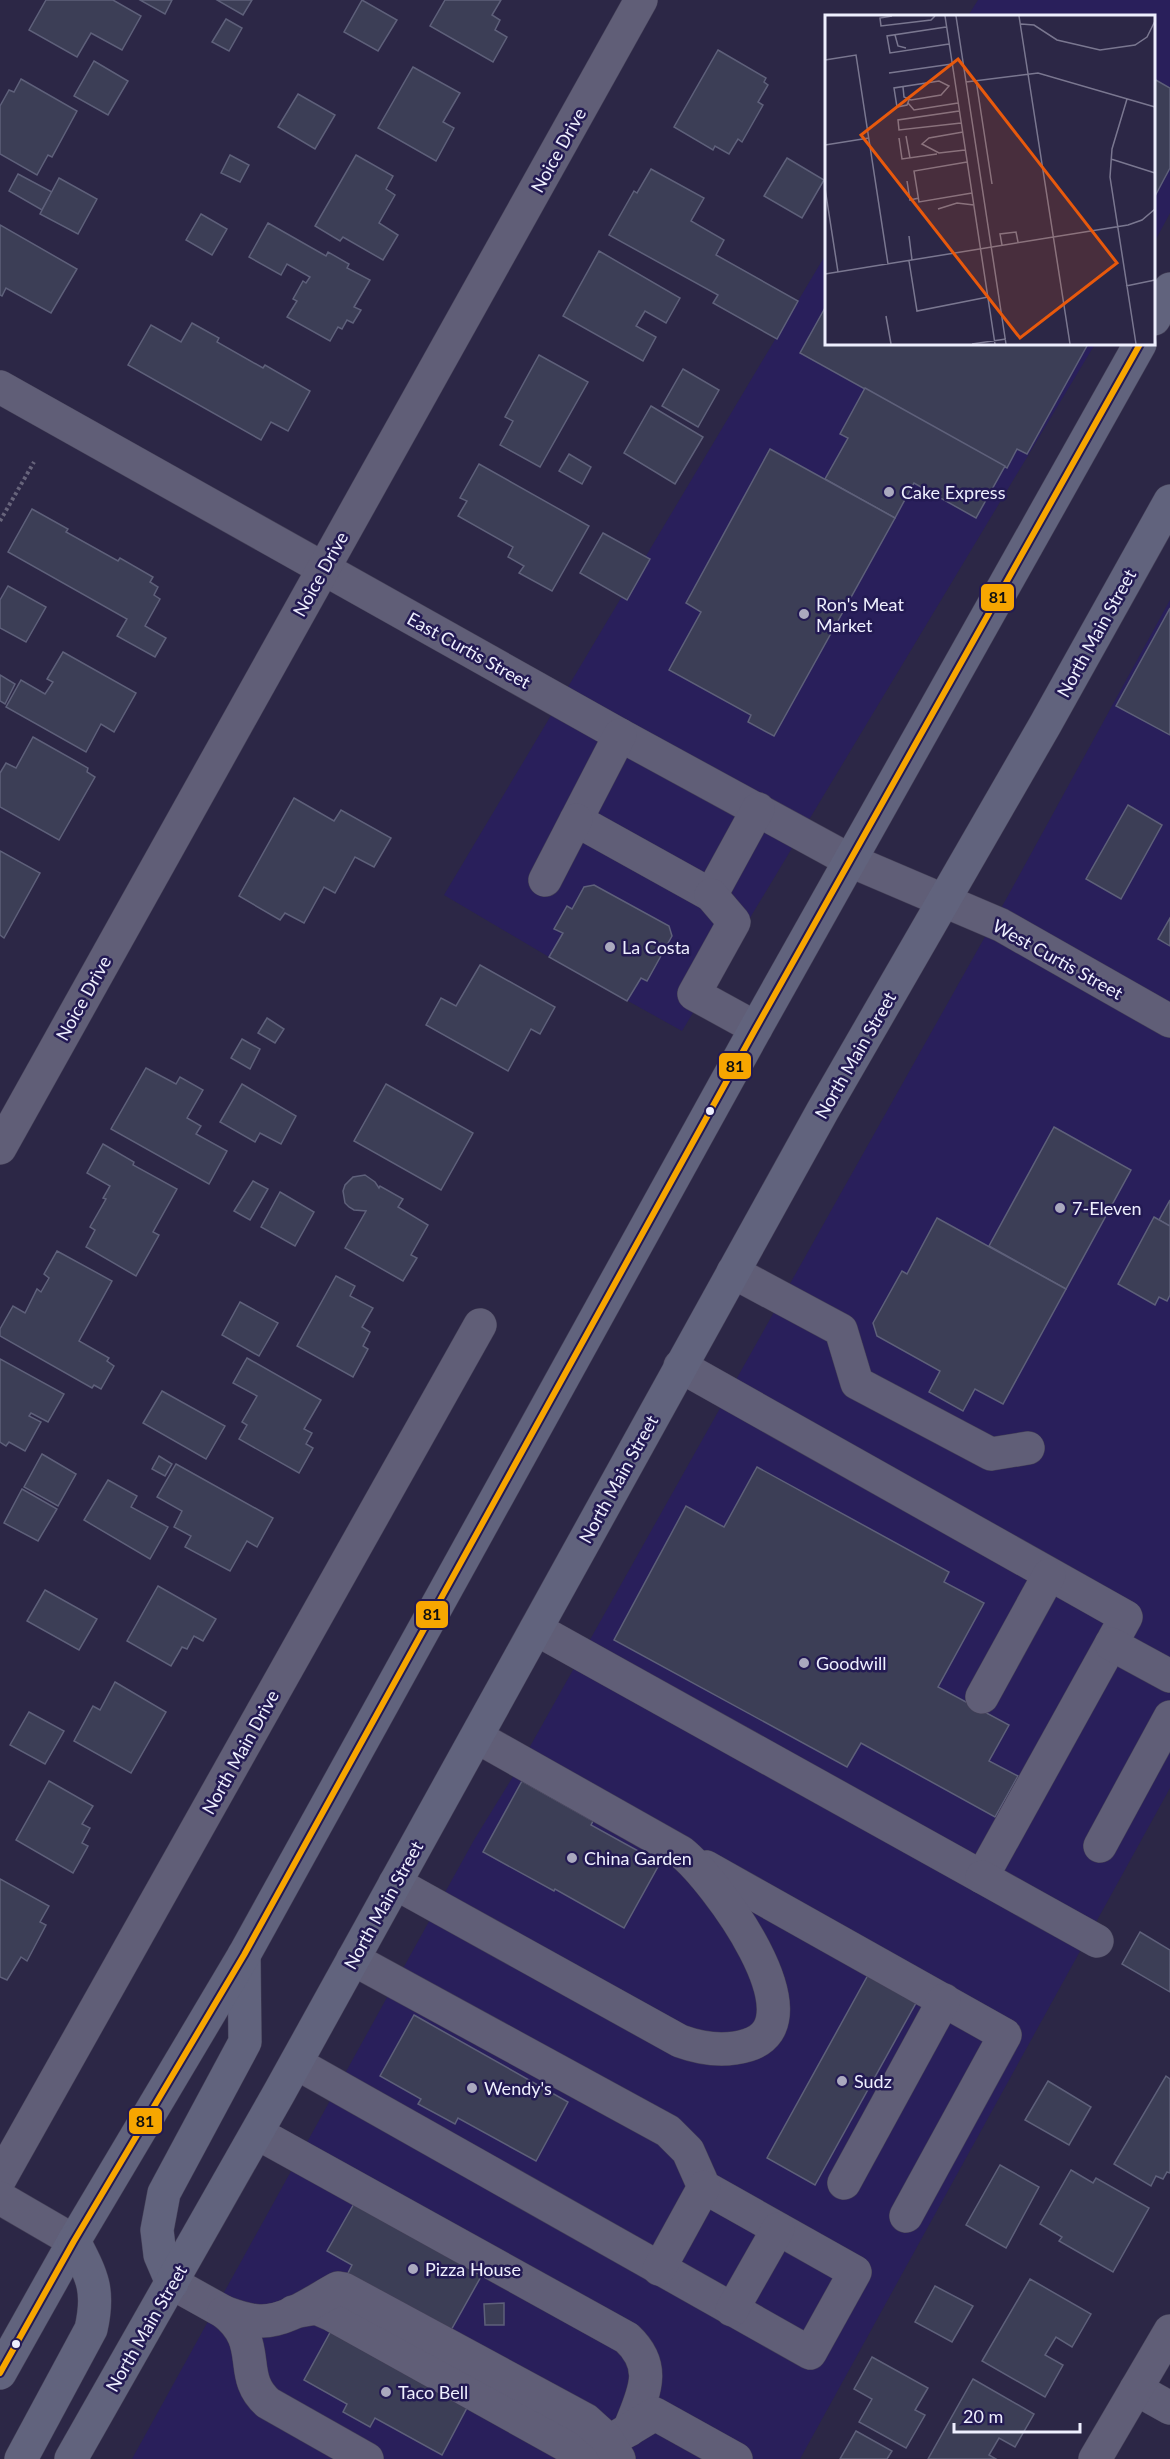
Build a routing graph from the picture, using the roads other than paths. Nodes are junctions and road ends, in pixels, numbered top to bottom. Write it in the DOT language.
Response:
graph roads {
  1 [pos="641,0"];
  2 [pos="1170,289"];
  3 [pos="1155,317"];
  4 [pos="1139,345"];
  5 [pos="0,387"];
  6 [pos="1170,502"];
  7 [pos="323,568"];
  8 [pos="620,735"];
  9 [pos="758,809"];
  10 [pos="576,820"];
  11 [pos="851,861"];
  12 [pos="545,880"];
  13 [pos="711,895"];
  14 [pos="944,900"];
  15 [pos="1170,1021"];
  16 [pos="756,1028"];
  17 [pos="0,1148"];
  18 [pos="733,1272"];
  19 [pos="480,1325"];
  20 [pos="680,1366"];
  21 [pos="1028,1448"];
  22 [pos="1049,1575"];
  23 [pos="536,1629"];
  24 [pos="1112,1644"];
  25 [pos="1170,1676"];
  26 [pos="982,1697"];
  27 [pos="1170,1717"];
  28 [pos="477,1737"];
  29 [pos="1100,1846"];
  30 [pos="681,1852"];
  31 [pos="982,1877"];
  32 [pos="395,1883"];
  33 [pos="1097,1941"];
  34 [pos="244,1955"];
  35 [pos="353,1959"];
  36 [pos="944,2000"];
  37 [pos="296,2063"];
  38 [pos="257,2133"];
  39 [pos="0,2180"];
  40 [pos="844,2182"];
  41 [pos="704,2187"];
  42 [pos="0,2198"];
  43 [pos="906,2216"];
  44 [pos="778,2229"];
  45 [pos="74,2241"];
  46 [pos="659,2269"];
  47 [pos="172,2283"];
  48 [pos="732,2310"];
  49 [pos="224,2312"];
  50 [pos="1170,2331"];
  51 [pos="0,2373"];
  52 [pos="1136,2389"];
  53 [pos="1170,2408"];
  54 [pos="610,2447"];
  55 [pos="21,2459"];
  56 [pos="71,2459"];
  57 [pos="367,2459"];
  58 [pos="736,2459"];
  59 [pos="1095,2459"];
  1 -- 7 [label="street, Noice Drive"];
  2 -- 3 [label="main road"];
  4 -- 11 [label="main road"];
  5 -- 7 [label="street, East Curtis Street"];
  6 -- 14 [label="main road, North Main Street"];
  7 -- 8 [label="street, East Curtis Street"];
  7 -- 17 [label="street, Noice Drive"];
  8 -- 9 [label="street, East Curtis Street"];
  8 -- 10 [label="street"];
  9 -- 11 [label="street, East Curtis Street"];
  9 -- 13 [label="street"];
  10 -- 12 [label="street"];
  10 -- 13 [label="street"];
  11 -- 14 [label="street, East Curtis Street"];
  11 -- 16 [label="main road"];
  13 -- 16 [label="street"];
  14 -- 15 [label="street, West Curtis Street"];
  14 -- 18 [label="main road, North Main Street"];
  16 -- 34 [label="main road"];
  18 -- 20 [label="main road, North Main Street"];
  18 -- 21 [label="street"];
  19 -- 39 [label="street, North Main Drive"];
  20 -- 22 [label="street"];
  20 -- 23 [label="main road, North Main Street"];
  22 -- 24 [label="street"];
  22 -- 26 [label="street"];
  23 -- 28 [label="main road, North Main Street"];
  23 -- 31 [label="street"];
  24 -- 25 [label="street"];
  24 -- 31 [label="street"];
  27 -- 29 [label="street"];
  28 -- 30 [label="street"];
  28 -- 32 [label="main road, North Main Street"];
  30 -- 32 [label="street"];
  30 -- 36 [label="street"];
  31 -- 33 [label="street"];
  32 -- 35 [label="main road, North Main Street"];
  34 -- 45 [label="main road"];
  34 -- 47 [label="main road"];
  35 -- 37 [label="main road, North Main Street"];
  35 -- 41 [label="street"];
  36 -- 40 [label="street"];
  36 -- 43 [label="street"];
  37 -- 38 [label="main road, North Main Street"];
  37 -- 46 [label="street"];
  38 -- 47 [label="main road, North Main Street"];
  38 -- 54 [label="street"];
  41 -- 44 [label="street"];
  41 -- 46 [label="street"];
  42 -- 45 [label="street"];
  44 -- 48 [label="street"];
  44 -- 48 [label="street"];
  45 -- 51 [label="main road"];
  45 -- 55 [label="main road"];
  46 -- 48 [label="street"];
  47 -- 49 [label="street"];
  47 -- 56 [label="main road, North Main Street"];
  49 -- 54 [label="street"];
  49 -- 57 [label="street"];
  50 -- 52 [label="street"];
  52 -- 53 [label="street"];
  52 -- 59 [label="street"];
  54 -- 58 [label="street"];
}
